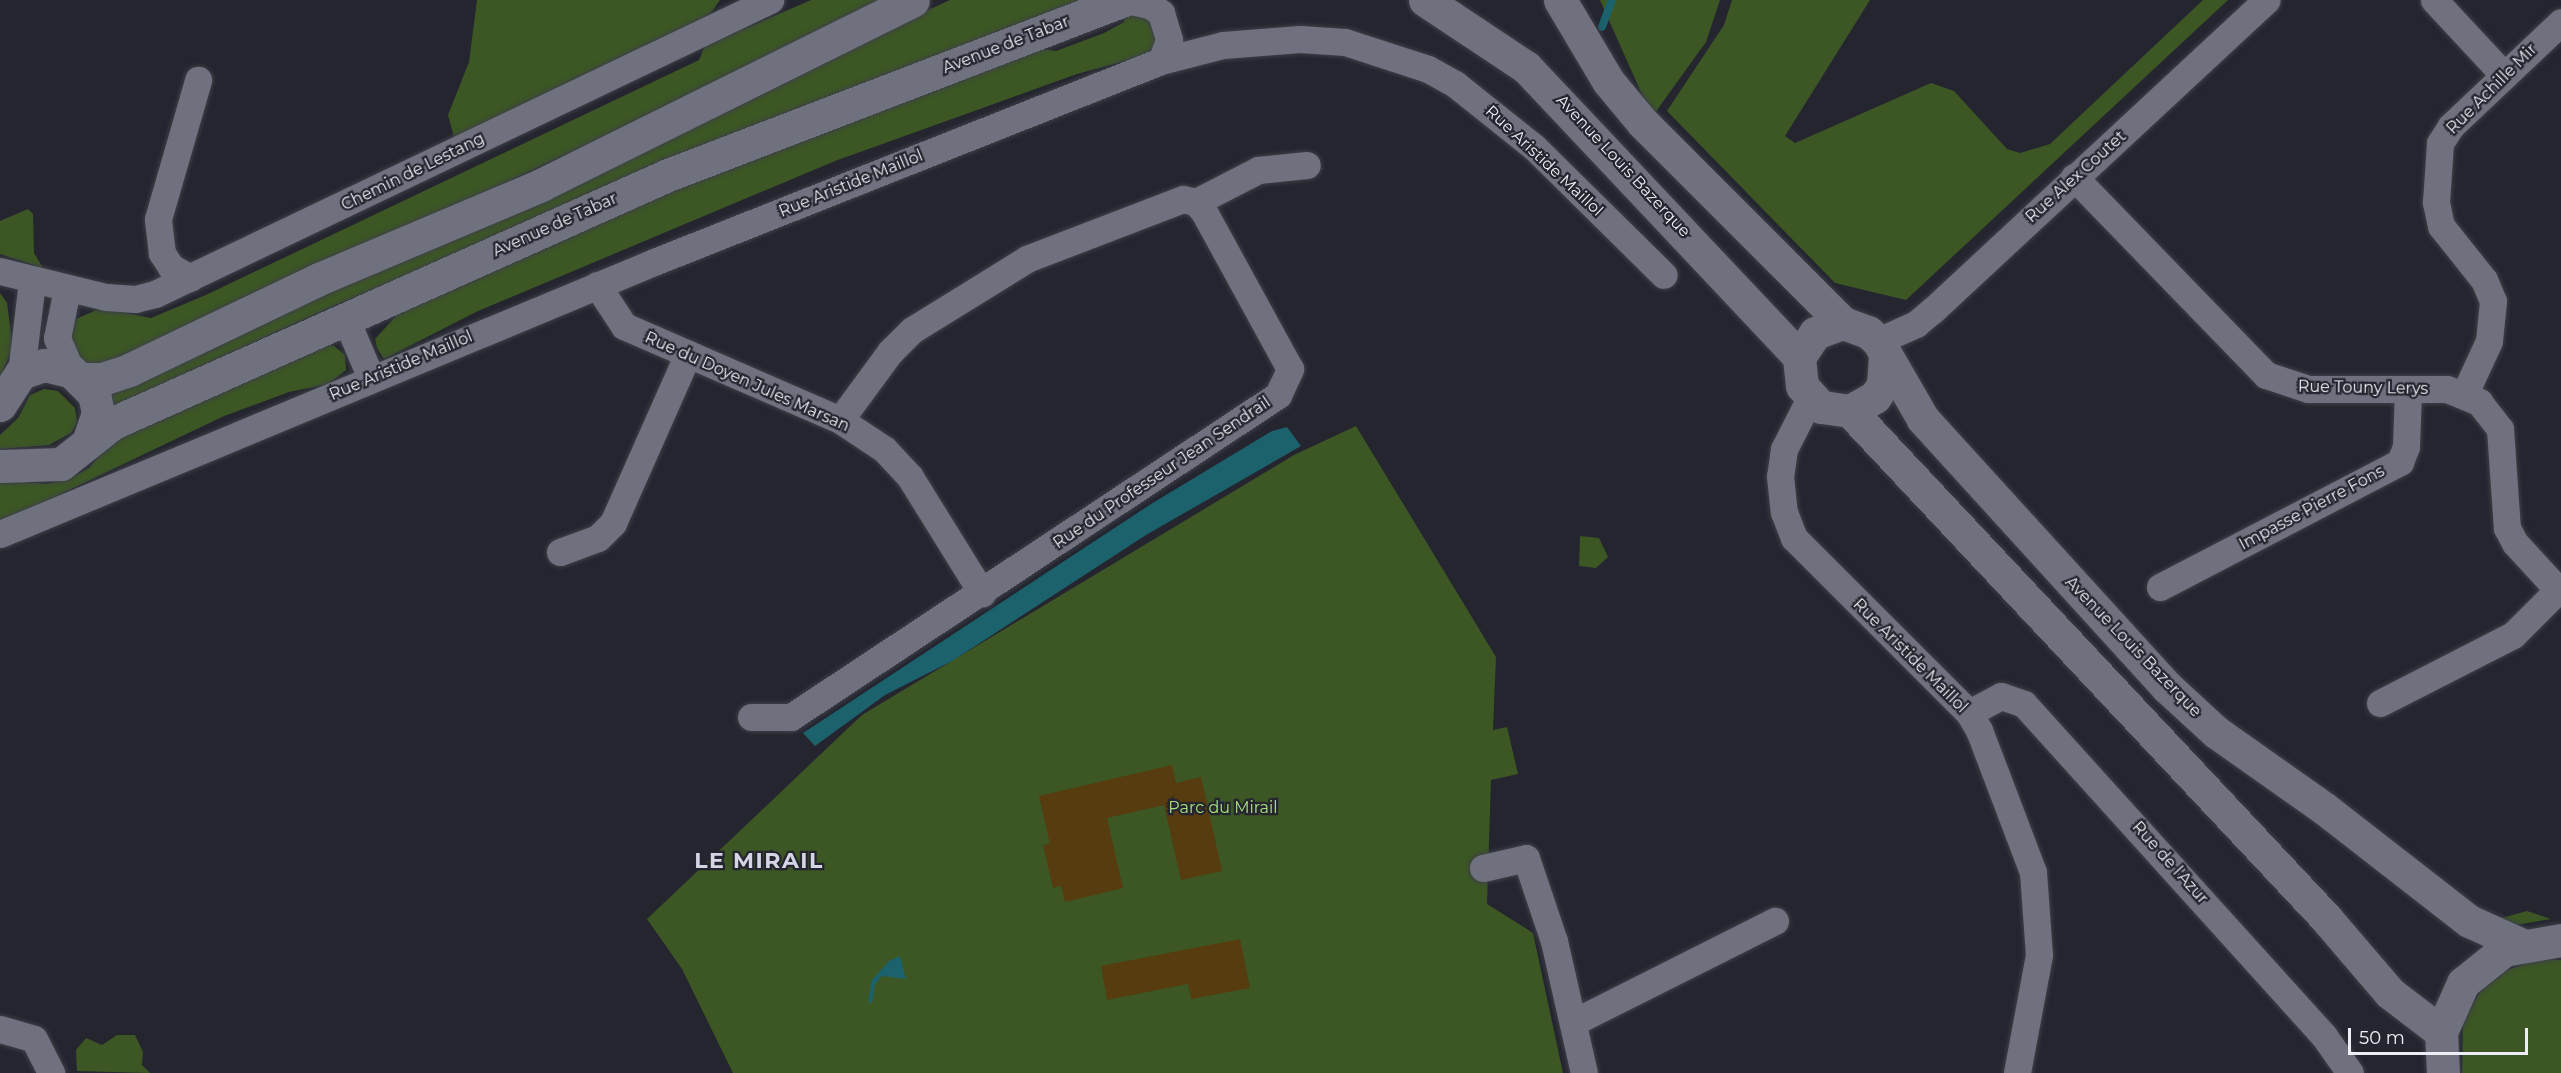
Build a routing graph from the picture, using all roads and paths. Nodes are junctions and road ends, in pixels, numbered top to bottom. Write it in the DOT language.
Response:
graph roads {
  1 [pos="770,0"];
  2 [pos="913,0"];
  3 [pos="1125,0"];
  4 [pos="1425,0"];
  5 [pos="1560,0"];
  6 [pos="2267,0"];
  7 [pos="2434,0"];
  8 [pos="738,8"];
  9 [pos="2561,22"];
  10 [pos="1161,61"];
  11 [pos="2504,75"];
  12 [pos="198,80"];
  13 [pos="1307,165"];
  14 [pos="2074,177"];
  15 [pos="1196,202"];
  16 [pos="0,272"];
  17 [pos="1664,275"];
  18 [pos="190,278"];
  19 [pos="49,285"];
  20 [pos="597,285"];
  21 [pos="345,317"];
  22 [pos="1842,323"];
  23 [pos="1881,349"];
  24 [pos="687,354"];
  25 [pos="1799,357"];
  26 [pos="21,373"];
  27 [pos="76,375"];
  28 [pos="371,378"];
  29 [pos="2408,391"];
  30 [pos="2465,393"];
  31 [pos="1810,398"];
  32 [pos="0,405"];
  33 [pos="1850,411"];
  34 [pos="840,420"];
  35 [pos="88,442"];
  36 [pos="0,466"];
  37 [pos="0,534"];
  38 [pos="560,552"];
  39 [pos="2160,587"];
  40 [pos="2559,591"];
  41 [pos="982,594"];
  42 [pos="2380,703"];
  43 [pos="1969,713"];
  44 [pos="751,717"];
  45 [pos="1483,868"];
  46 [pos="1774,921"];
  47 [pos="2561,940"];
  48 [pos="2520,944"];
  49 [pos="1574,1022"];
  50 [pos="0,1029"];
  51 [pos="2441,1032"];
  52 [pos="2343,1062"];
  53 [pos="51,1073"];
  54 [pos="1584,1073"];
  55 [pos="2017,1073"];
  56 [pos="2443,1073"];
  1 -- 8 [label="street, Chemin de Lestang"];
  2 -- 27 [label="main road"];
  3 -- 10 [label="street"];
  3 -- 21 [label="main road, Avenue de Tabar"];
  4 -- 25 [label="main road, Avenue Louis Bazerque"];
  5 -- 22 [label="main road, Avenue Louis Bazerque"];
  6 -- 14 [label="street, Rue Alex Coutet"];
  7 -- 11 [label="street"];
  8 -- 18 [label="street, Chemin de Lestang"];
  9 -- 11 [label="street, Rue Achille Mir"];
  10 -- 17 [label="street, Rue Aristide Maillol"];
  10 -- 20 [label="street, Rue Aristide Maillol"];
  11 -- 30 [label="street, Rue Achille Mir"];
  12 -- 18 [label="street"];
  13 -- 15 [label="street"];
  14 -- 23 [label="street, Rue Alex Coutet"];
  14 -- 29 [label="street, Rue Touny Lerys"];
  15 -- 34 [label="street"];
  15 -- 41 [label="street, Rue du Professeur Jean Sendrail"];
  16 -- 19 [label="street, Chemin de Lestang"];
  18 -- 19 [label="street, Chemin de Lestang"];
  19 -- 26 [label="street"];
  19 -- 27 [label="street"];
  20 -- 24 [label="street, Rue du Doyen Jules Marsan"];
  20 -- 28 [label="street, Rue Aristide Maillol"];
  21 -- 28 [label="street"];
  21 -- 35 [label="main road, Avenue de Tabar"];
  22 -- 23 [label="main road, Avenue Louis Bazerque"];
  22 -- 25 [label="main road"];
  23 -- 33 [label="main road"];
  23 -- 48 [label="main road, Avenue Louis Bazerque"];
  24 -- 34 [label="street, Rue du Doyen Jules Marsan"];
  24 -- 38 [label="street"];
  25 -- 31 [label="main road"];
  26 -- 27 [label="main road"];
  26 -- 32 [label="main road"];
  27 -- 35 [label="main road"];
  28 -- 37 [label="street, Rue Aristide Maillol"];
  29 -- 30 [label="street, Rue Touny Lerys"];
  29 -- 39 [label="street, Impasse Pierre Fons"];
  30 -- 40 [label="street"];
  31 -- 33 [label="main road"];
  31 -- 43 [label="street, Rue Aristide Maillol"];
  33 -- 51 [label="main road"];
  34 -- 41 [label="street, Rue du Doyen Jules Marsan"];
  35 -- 36 [label="main road, Avenue de Tabar"];
  40 -- 42 [label="street"];
  41 -- 44 [label="street, Rue du Professeur Jean Sendrail"];
  43 -- 52 [label="street, Rue de l'Azur"];
  43 -- 55 [label="street, Rue Aristide Maillol"];
  45 -- 49 [label="street"];
  46 -- 49 [label="street"];
  47 -- 48 [label="main road"];
  48 -- 51 [label="main road"];
  49 -- 54 [label="street"];
  50 -- 53 [label="street"];
  51 -- 56 [label="main road"];
}
